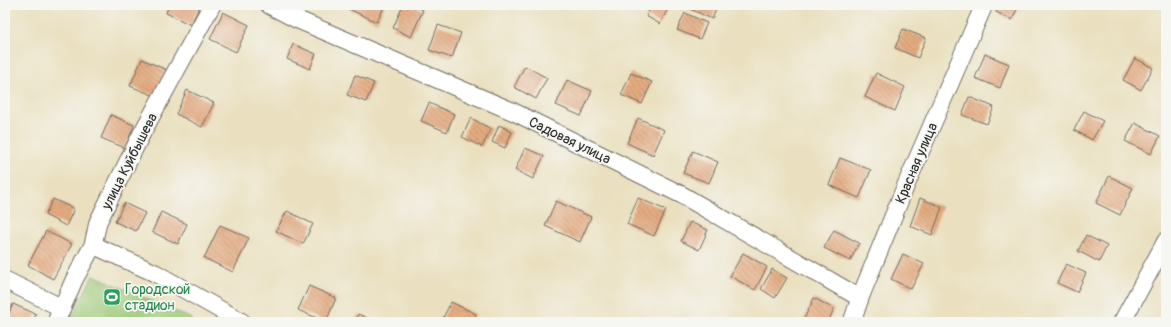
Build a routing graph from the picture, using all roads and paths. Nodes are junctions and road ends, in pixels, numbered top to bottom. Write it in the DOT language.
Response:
graph roads {
  1 [pos="212,5"];
  2 [pos="270,5"];
  3 [pos="984,5"];
  4 [pos="1166,241"];
  5 [pos="93,244"];
  6 [pos="5,280"];
  7 [pos="860,298"];
  8 [pos="59,315"];
  9 [pos="242,322"];
  10 [pos="852,322"];
  11 [pos="1122,322"];
  1 -- 5 [label="street, улица Куйбышева"];
  2 -- 7 [label="street, Садовая улица"];
  3 -- 7 [label="street, Красная улица"];
  4 -- 11 [label="street"];
  5 -- 8 [label="street, улица Куйбышева"];
  5 -- 9 [label="street"];
  6 -- 8 [label="street"];
  7 -- 10 [label="street, Красная улица"];
}
